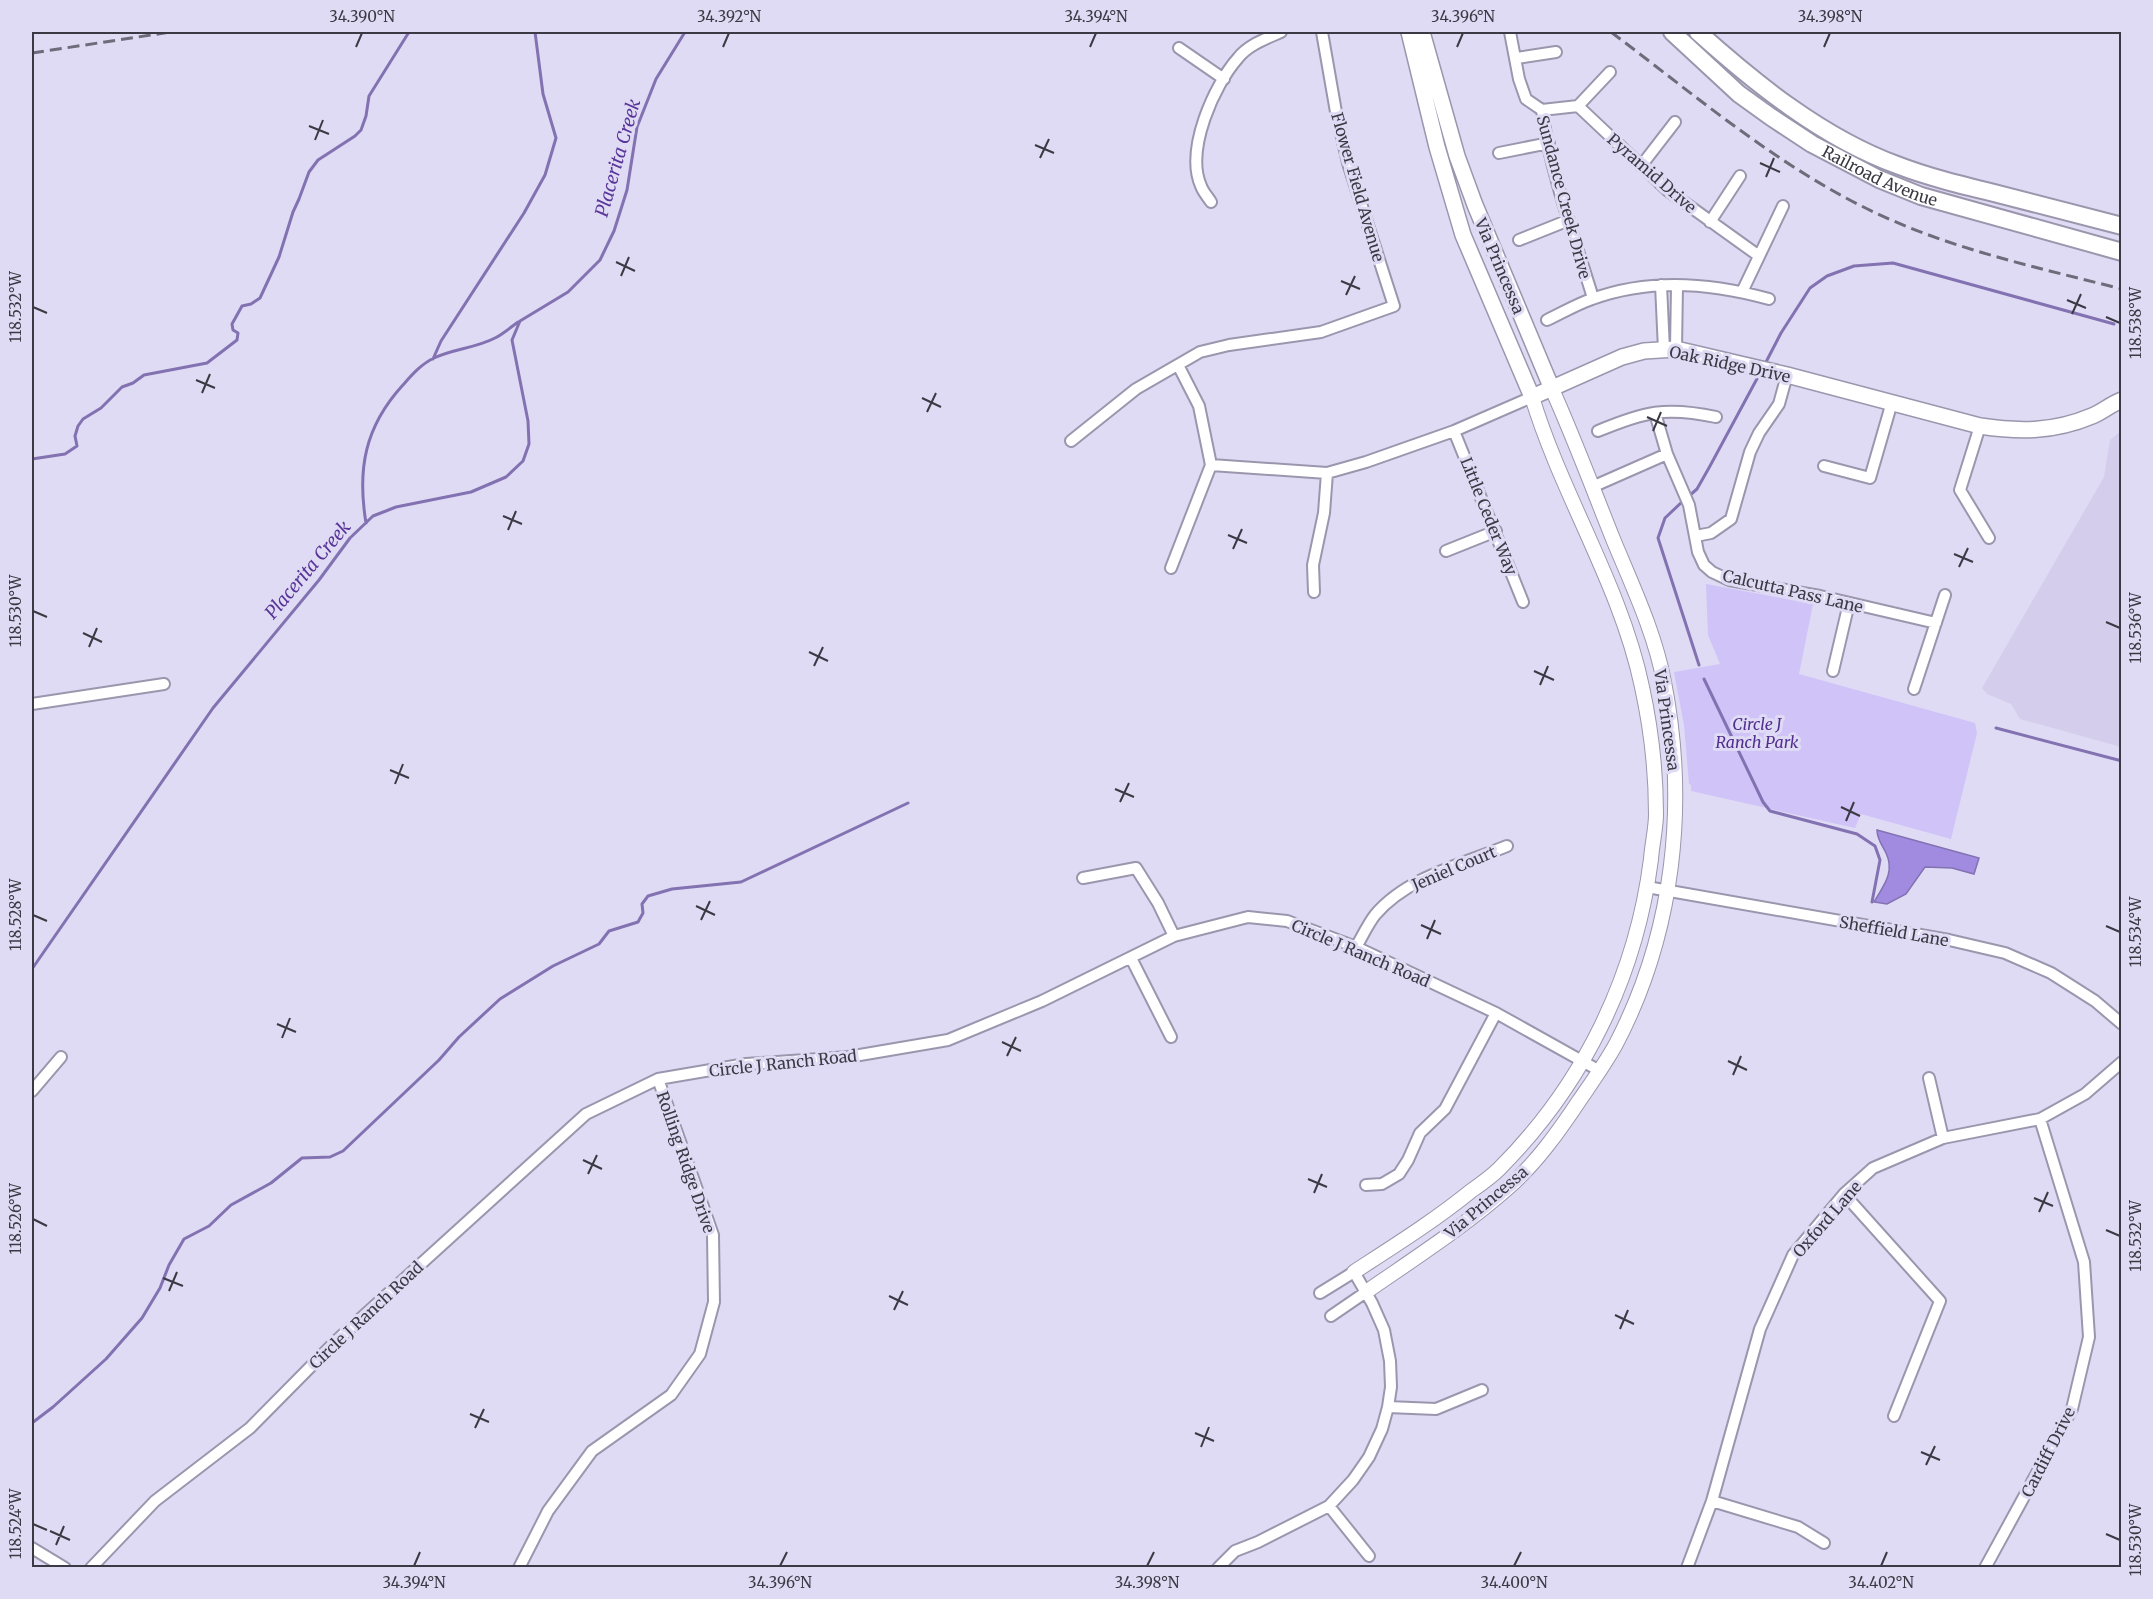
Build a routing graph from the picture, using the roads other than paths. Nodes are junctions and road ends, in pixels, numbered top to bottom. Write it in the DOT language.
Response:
graph roads {
  1 [pos="1281,32"];
  2 [pos="1322,32"];
  3 [pos="1409,32"];
  4 [pos="1422,32"];
  5 [pos="1510,32"];
  6 [pos="1672,32"];
  7 [pos="1698,32"];
  8 [pos="1179,48"];
  9 [pos="1556,52"];
  10 [pos="1517,58"];
  11 [pos="1611,72"];
  12 [pos="1224,79"];
  13 [pos="1578,106"];
  14 [pos="1542,110"];
  15 [pos="1676,123"];
  16 [pos="1549,142"];
  17 [pos="1498,153"];
  18 [pos="1641,166"];
  19 [pos="1740,176"];
  20 [pos="1211,202"];
  21 [pos="1783,206"];
  22 [pos="1569,220"];
  23 [pos="1710,222"];
  24 [pos="2121,226"];
  25 [pos="1519,240"];
  26 [pos="2121,252"];
  27 [pos="1759,256"];
  28 [pos="1661,285"];
  29 [pos="1677,286"];
  30 [pos="1742,292"];
  31 [pos="1593,298"];
  32 [pos="1769,300"];
  33 [pos="1547,320"];
  34 [pos="1670,350"];
  35 [pos="1178,365"];
  36 [pos="1787,375"];
  37 [pos="1552,388"];
  38 [pos="1532,398"];
  39 [pos="2120,398"];
  40 [pos="1892,402"];
  41 [pos="1655,413"];
  42 [pos="1716,417"];
  43 [pos="1980,426"];
  44 [pos="1454,431"];
  45 [pos="1598,431"];
  46 [pos="1071,441"];
  47 [pos="1667,454"];
  48 [pos="1211,465"];
  49 [pos="1824,466"];
  50 [pos="1327,473"];
  51 [pos="1592,487"];
  52 [pos="1496,531"];
  53 [pos="1696,536"];
  54 [pos="1989,538"];
  55 [pos="1446,551"];
  56 [pos="1171,568"];
  57 [pos="1314,592"];
  58 [pos="1945,595"];
  59 [pos="1523,602"];
  60 [pos="1849,603"];
  61 [pos="1936,623"];
  62 [pos="1833,671"];
  63 [pos="164,684"];
  64 [pos="1914,689"];
  65 [pos="32,704"];
  66 [pos="1507,846"];
  67 [pos="1083,878"];
  68 [pos="1647,887"];
  69 [pos="1668,890"];
  70 [pos="1174,936"];
  71 [pos="1356,947"];
  72 [pos="1131,958"];
  73 [pos="1496,1013"];
  74 [pos="2121,1024"];
  75 [pos="1171,1037"];
  76 [pos="61,1057"];
  77 [pos="1583,1062"];
  78 [pos="2121,1062"];
  79 [pos="1600,1071"];
  80 [pos="1929,1078"];
  81 [pos="658,1079"];
  82 [pos="32,1091"];
  83 [pos="2040,1119"];
  84 [pos="1943,1138"];
  85 [pos="1366,1185"];
  86 [pos="1844,1194"];
  87 [pos="1354,1272"];
  88 [pos="1366,1292"];
  89 [pos="1320,1293"];
  90 [pos="1331,1316"];
  91 [pos="1482,1390"];
  92 [pos="1388,1407"];
  93 [pos="1894,1416"];
  94 [pos="1712,1502"];
  95 [pos="1329,1506"];
  96 [pos="1824,1543"];
  97 [pos="32,1548"];
  98 [pos="1369,1556"];
  99 [pos="65,1568"];
  100 [pos="91,1568"];
  101 [pos="519,1568"];
  102 [pos="1218,1568"];
  103 [pos="1687,1568"];
  104 [pos="1985,1568"];
  1 -- 12 [label="street"];
  2 -- 35 [label="street, Flower Field Avenue"];
  3 -- 38 [label="main road, Via Princessa"];
  4 -- 37 [label="main road, Via Princessa"];
  5 -- 10 [label="street, Sundance Creek Drive"];
  6 -- 26 [label="main road, Railroad Avenue"];
  7 -- 24 [label="main road, Railroad Avenue"];
  8 -- 12 [label="street"];
  9 -- 10 [label="street"];
  10 -- 14 [label="street, Sundance Creek Drive"];
  11 -- 13 [label="street"];
  12 -- 20 [label="street"];
  13 -- 14 [label="street"];
  13 -- 18 [label="street, Pyramid Drive"];
  14 -- 16 [label="street, Sundance Creek Drive"];
  15 -- 18 [label="street"];
  16 -- 17 [label="street"];
  16 -- 22 [label="street, Sundance Creek Drive"];
  18 -- 23 [label="street, Pyramid Drive"];
  19 -- 23 [label="street"];
  21 -- 27 [label="street"];
  22 -- 25 [label="street"];
  22 -- 31 [label="street, Sundance Creek Drive"];
  23 -- 27 [label="street, Pyramid Drive"];
  27 -- 30 [label="street"];
  28 -- 29 [label="street"];
  28 -- 31 [label="street"];
  28 -- 34 [label="street"];
  29 -- 30 [label="street"];
  29 -- 34 [label="street"];
  30 -- 32 [label="street"];
  31 -- 33 [label="street"];
  34 -- 36 [label="main road, Oak Ridge Drive"];
  34 -- 37 [label="main road, Oak Ridge Drive"];
  35 -- 46 [label="street"];
  35 -- 48 [label="street"];
  36 -- 40 [label="main road, Oak Ridge Drive"];
  36 -- 53 [label="street"];
  37 -- 38 [label="main road, Oak Ridge Drive"];
  37 -- 51 [label="street, Via Princessa"];
  38 -- 44 [label="street, Oak Ridge Drive"];
  38 -- 68 [label="street, Via Princessa"];
  39 -- 43 [label="main road, Oak Ridge Drive"];
  40 -- 43 [label="main road, Oak Ridge Drive"];
  40 -- 49 [label="street"];
  41 -- 42 [label="street"];
  41 -- 45 [label="street"];
  41 -- 47 [label="street, Calcutta Pass Lane"];
  43 -- 54 [label="street"];
  44 -- 50 [label="street, Oak Ridge Drive"];
  44 -- 52 [label="street, Little Ceder Way"];
  47 -- 51 [label="street"];
  47 -- 53 [label="street, Calcutta Pass Lane"];
  48 -- 50 [label="street, Oak Ridge Drive"];
  48 -- 56 [label="street"];
  50 -- 57 [label="street"];
  51 -- 69 [label="street, Via Princessa"];
  52 -- 55 [label="street"];
  52 -- 59 [label="street, Little Ceder Way"];
  53 -- 60 [label="street, Calcutta Pass Lane"];
  58 -- 61 [label="street"];
  60 -- 61 [label="street, Calcutta Pass Lane"];
  60 -- 62 [label="street"];
  61 -- 64 [label="street"];
  63 -- 65 [label="street"];
  66 -- 71 [label="street, Jeniel Court"];
  67 -- 70 [label="street"];
  68 -- 69 [label="street, Sheffield Lane"];
  68 -- 77 [label="street, Via Princessa"];
  69 -- 74 [label="street, Sheffield Lane"];
  69 -- 79 [label="street, Via Princessa"];
  70 -- 71 [label="street, Circle J Ranch Road"];
  70 -- 72 [label="street, Circle J Ranch Road"];
  71 -- 73 [label="street, Circle J Ranch Road"];
  72 -- 75 [label="street"];
  72 -- 81 [label="street, Circle J Ranch Road"];
  73 -- 77 [label="street, Circle J Ranch Road"];
  73 -- 85 [label="street"];
  76 -- 82 [label="street"];
  77 -- 79 [label="street, Circle J Ranch Road"];
  77 -- 87 [label="street, Via Princessa"];
  78 -- 83 [label="street, Oxford Lane"];
  79 -- 88 [label="street, Via Princessa"];
  80 -- 84 [label="street"];
  81 -- 100 [label="street, Circle J Ranch Road"];
  81 -- 101 [label="street, Rolling Ridge Drive"];
  83 -- 84 [label="street, Oxford Lane"];
  83 -- 104 [label="street, Cardiff Drive"];
  84 -- 86 [label="street, Oxford Lane"];
  86 -- 93 [label="street"];
  86 -- 94 [label="street, Oxford Lane"];
  87 -- 88 [label="street"];
  87 -- 89 [label="street, Via Princessa"];
  88 -- 90 [label="street, Via Princessa"];
  88 -- 92 [label="street"];
  91 -- 92 [label="street"];
  92 -- 95 [label="street"];
  94 -- 96 [label="street"];
  94 -- 103 [label="street, Oxford Lane"];
  95 -- 98 [label="street"];
  95 -- 102 [label="street"];
  97 -- 99 [label="street"];
}
